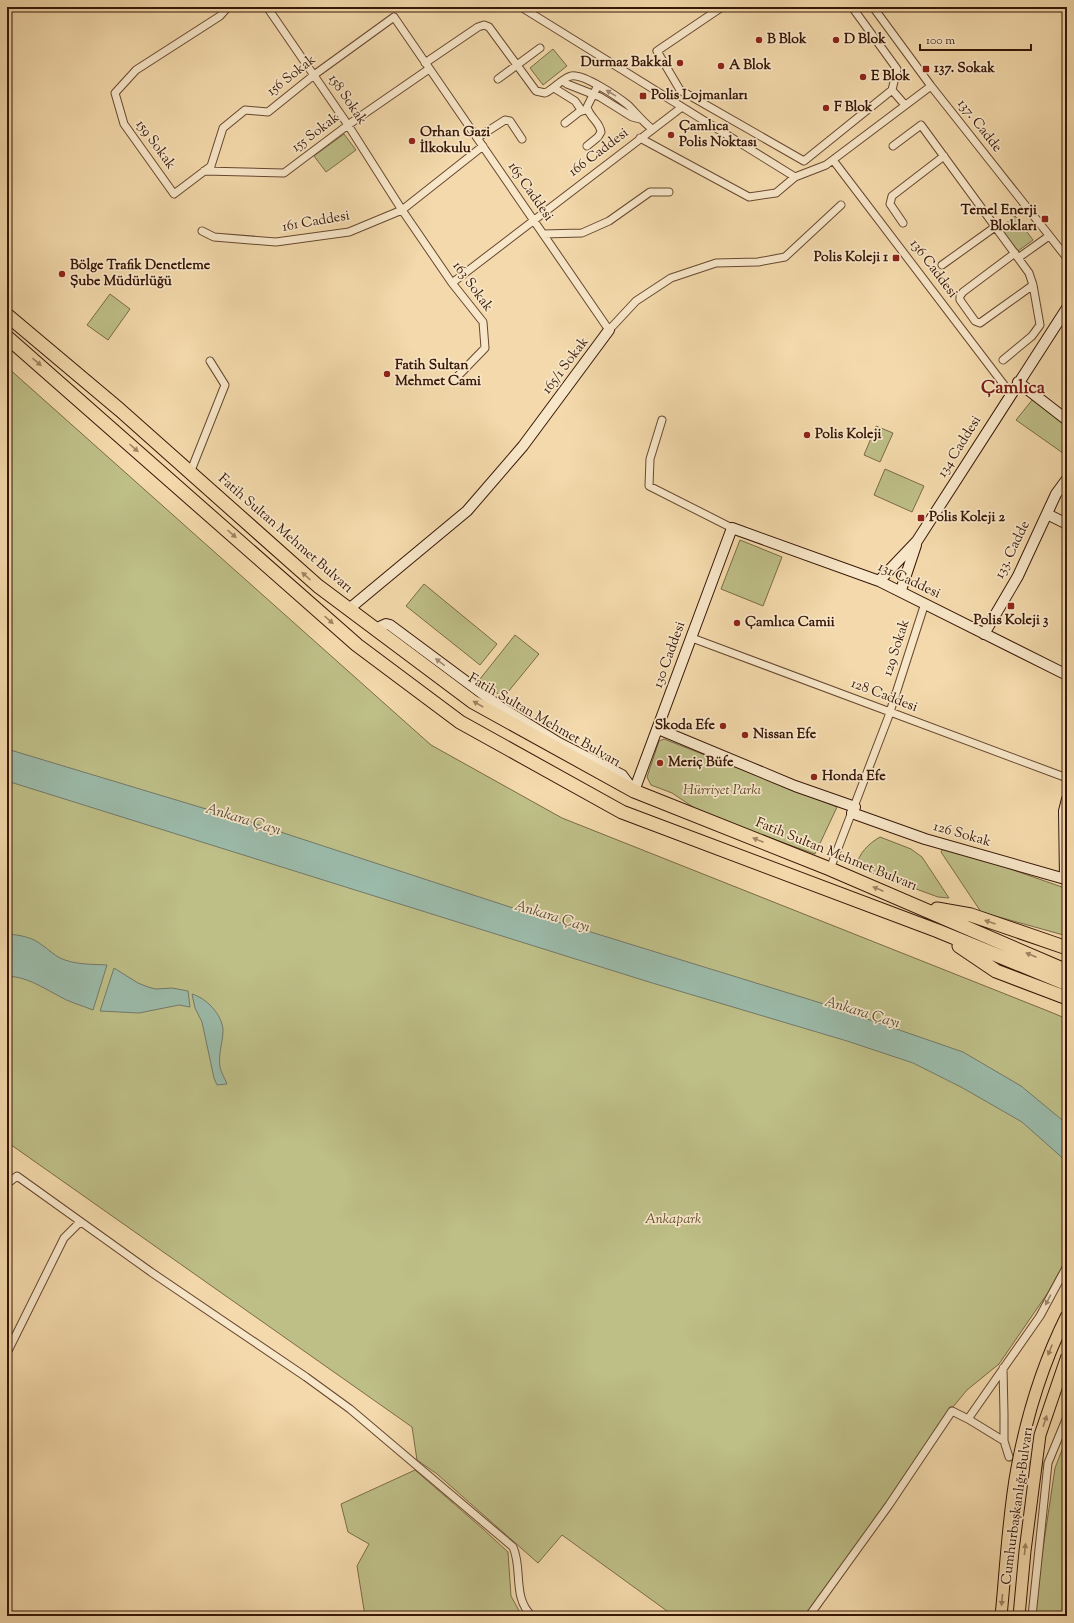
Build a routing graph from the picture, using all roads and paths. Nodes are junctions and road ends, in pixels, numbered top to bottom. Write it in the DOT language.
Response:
graph roads {
  1 [pos="228,7"];
  2 [pos="267,7"];
  3 [pos="522,7"];
  4 [pos="722,7"];
  5 [pos="852,7"];
  6 [pos="873,7"];
  7 [pos="713,9"];
  8 [pos="540,48"];
  9 [pos="516,65"];
  10 [pos="427,66"];
  11 [pos="314,75"];
  12 [pos="498,78"];
  13 [pos="563,81"];
  14 [pos="598,86"];
  15 [pos="931,86"];
  16 [pos="554,88"];
  17 [pos="892,90"];
  18 [pos="594,94"];
  19 [pos="905,105"];
  20 [pos="682,107"];
  21 [pos="585,111"];
  22 [pos="640,119"];
  23 [pos="565,122"];
  24 [pos="348,125"];
  25 [pos="652,129"];
  26 [pos="477,138"];
  27 [pos="522,138"];
  28 [pos="640,138"];
  29 [pos="483,146"];
  30 [pos="586,146"];
  31 [pos="893,146"];
  32 [pos="944,156"];
  33 [pos="833,160"];
  34 [pos="204,171"];
  35 [pos="795,177"];
  36 [pos="669,192"];
  37 [pos="174,194"];
  38 [pos="840,205"];
  39 [pos="402,210"];
  40 [pos="533,220"];
  41 [pos="903,222"];
  42 [pos="995,227"];
  43 [pos="202,231"];
  44 [pos="543,234"];
  45 [pos="1049,236"];
  46 [pos="1016,256"];
  47 [pos="1067,258"];
  48 [pos="942,265"];
  49 [pos="452,283"];
  50 [pos="1033,285"];
  51 [pos="1067,308"];
  52 [pos="7,315"];
  53 [pos="609,330"];
  54 [pos="7,337"];
  55 [pos="1003,360"];
  56 [pos="210,361"];
  57 [pos="454,379"];
  58 [pos="1018,382"];
  59 [pos="1011,394"];
  60 [pos="662,420"];
  61 [pos="1067,420"];
  62 [pos="190,473"];
  63 [pos="1067,479"];
  64 [pos="1046,514"];
  65 [pos="1067,524"];
  66 [pos="732,528"];
  67 [pos="917,541"];
  68 [pos="879,581"];
  69 [pos="900,590"];
  70 [pos="925,603"];
  71 [pos="348,610"];
  72 [pos="984,634"];
  73 [pos="692,638"];
  74 [pos="1067,675"];
  75 [pos="889,713"];
  76 [pos="658,729"];
  77 [pos="1067,778"];
  78 [pos="634,792"];
  79 [pos="1067,799"];
  80 [pos="853,810"];
  81 [pos="830,869"];
  82 [pos="1066,878"];
  83 [pos="914,905"];
  84 [pos="938,931"];
  85 [pos="1067,948"];
  86 [pos="1067,971"];
  87 [pos="1067,984"];
  88 [pos="1067,998"];
  89 [pos="7,1184"];
  90 [pos="80,1222"];
  91 [pos="1067,1266"];
  92 [pos="1067,1315"];
  93 [pos="7,1353"];
  94 [pos="1067,1356"];
  95 [pos="1003,1367"];
  96 [pos="1067,1417"];
  97 [pos="968,1419"];
  98 [pos="1004,1441"];
  99 [pos="1009,1456"];
  100 [pos="532,1616"];
  101 [pos="809,1616"];
  102 [pos="1001,1616"];
  103 [pos="1019,1616"];
  104 [pos="1032,1616"];
  1 -- 37 [label="street, 159 Sokak"];
  2 -- 11 [label="street, 158 Sokak"];
  3 -- 20 [label="street"];
  4 -- 7 [label="street"];
  5 -- 17 [label="street"];
  6 -- 15 [label="street, 137. Cadde"];
  7 -- 17 [label="street"];
  8 -- 9 [label="street"];
  9 -- 10 [label="street, 155 Sokak"];
  9 -- 12 [label="street"];
  9 -- 16 [label="street"];
  10 -- 11 [label="street, 156 Sokak"];
  10 -- 24 [label="street, 155 Sokak"];
  10 -- 26 [label="street, 165 Caddesi"];
  11 -- 24 [label="street, 158 Sokak"];
  11 -- 34 [label="street, 156 Sokak"];
  13 -- 14 [label="street"];
  13 -- 16 [label="street"];
  13 -- 18 [label="street"];
  14 -- 18 [label="street"];
  22 -- 14 [label="street, one-way"];
  15 -- 19 [label="street"];
  15 -- 45 [label="street, 137. Cadde"];
  16 -- 21 [label="street"];
  17 -- 19 [label="street"];
  18 -- 21 [label="street"];
  18 -- 22 [label="street"];
  19 -- 33 [label="street"];
  20 -- 25 [label="street, 166 Caddesi"];
  20 -- 35 [label="street"];
  21 -- 23 [label="street"];
  21 -- 30 [label="street"];
  22 -- 25 [label="street"];
  24 -- 34 [label="street, 155 Sokak"];
  24 -- 39 [label="street, 158 Sokak"];
  25 -- 28 [label="street, 166 Caddesi"];
  26 -- 27 [label="street"];
  26 -- 29 [label="street, 165 Caddesi"];
  28 -- 35 [label="street"];
  28 -- 40 [label="street, 166 Caddesi"];
  29 -- 39 [label="street, 161 Caddesi"];
  29 -- 40 [label="street, 165 Caddesi"];
  31 -- 32 [label="street"];
  32 -- 41 [label="street"];
  32 -- 42 [label="street"];
  33 -- 35 [label="street"];
  33 -- 59 [label="street, 136 Caddesi"];
  34 -- 37 [label="street, 156 Sokak"];
  36 -- 44 [label="street"];
  38 -- 53 [label="street, 165/1 Sokak"];
  39 -- 43 [label="street, 161 Caddesi"];
  39 -- 49 [label="street, 163 Sokak"];
  40 -- 44 [label="street, 165 Caddesi"];
  40 -- 49 [label="street, 166 Caddesi"];
  42 -- 46 [label="street"];
  42 -- 48 [label="street"];
  44 -- 53 [label="street, 165 Caddesi"];
  45 -- 46 [label="street"];
  45 -- 47 [label="street, 137. Cadde"];
  46 -- 50 [label="street"];
  46 -- 50 [label="street"];
  49 -- 57 [label="street, 163 Sokak"];
  50 -- 55 [label="street"];
  51 -- 58 [label="street, 134 Caddesi"];
  52 -- 62 [label="highway, Fatih Sultan Mehmet Bulvarı"];
  53 -- 71 [label="street, 165/1 Sokak"];
  54 -- 84 [label="highway, one-way"];
  56 -- 62 [label="street"];
  58 -- 59 [label="street, 134 Caddesi"];
  58 -- 61 [label="street"];
  59 -- 67 [label="street, 134 Caddesi"];
  60 -- 66 [label="street"];
  71 -- 62 [label="highway, Fatih Sultan Mehmet Bulvarı, one-way"];
  63 -- 64 [label="street, 133. Cadde"];
  64 -- 65 [label="street"];
  64 -- 72 [label="street, 133. Cadde"];
  66 -- 68 [label="street, 131 Caddesi"];
  66 -- 73 [label="street, 130 Caddesi"];
  67 -- 68 [label="street, 134 Caddesi"];
  67 -- 69 [label="street, 134 Caddesi"];
  68 -- 69 [label="street, 131 Caddesi"];
  69 -- 70 [label="street, 131 Caddesi"];
  70 -- 72 [label="street, 131 Caddesi"];
  70 -- 75 [label="street, 129 Sokak"];
  78 -- 71 [label="highway, Fatih Sultan Mehmet Bulvarı, one-way"];
  72 -- 74 [label="street, 131 Caddesi"];
  73 -- 75 [label="street, 128 Caddesi"];
  73 -- 76 [label="street, 130 Caddesi"];
  75 -- 77 [label="street, 128 Caddesi"];
  75 -- 80 [label="street, 129 Sokak"];
  76 -- 78 [label="street, 130 Caddesi"];
  76 -- 80 [label="street, 126 Sokak"];
  81 -- 78 [label="highway, Fatih Sultan Mehmet Bulvarı, one-way"];
  79 -- 82 [label="street"];
  80 -- 81 [label="street, 129 Sokak"];
  80 -- 82 [label="street, 126 Sokak"];
  83 -- 81 [label="highway, Fatih Sultan Mehmet Bulvarı, one-way"];
  85 -- 83 [label="highway, one-way"];
  86 -- 83 [label="highway, Fatih Sultan Mehmet Bulvarı, one-way"];
  84 -- 87 [label="highway"];
  84 -- 88 [label="highway"];
  89 -- 90 [label="street"];
  90 -- 93 [label="street"];
  90 -- 100 [label="street"];
  91 -- 95 [label="street, one-way"];
  92 -- 102 [label="main road, Cumhurbaşkanlığı Bulvarı, one-way, bridge"];
  103 -- 94 [label="main road, Cumhurbaşkanlığı Bulvarı, one-way, bridge"];
  95 -- 97 [label="street"];
  95 -- 98 [label="street"];
  96 -- 104 [label="street"];
  97 -- 98 [label="street"];
  97 -- 101 [label="street"];
  98 -- 99 [label="street"];
}
